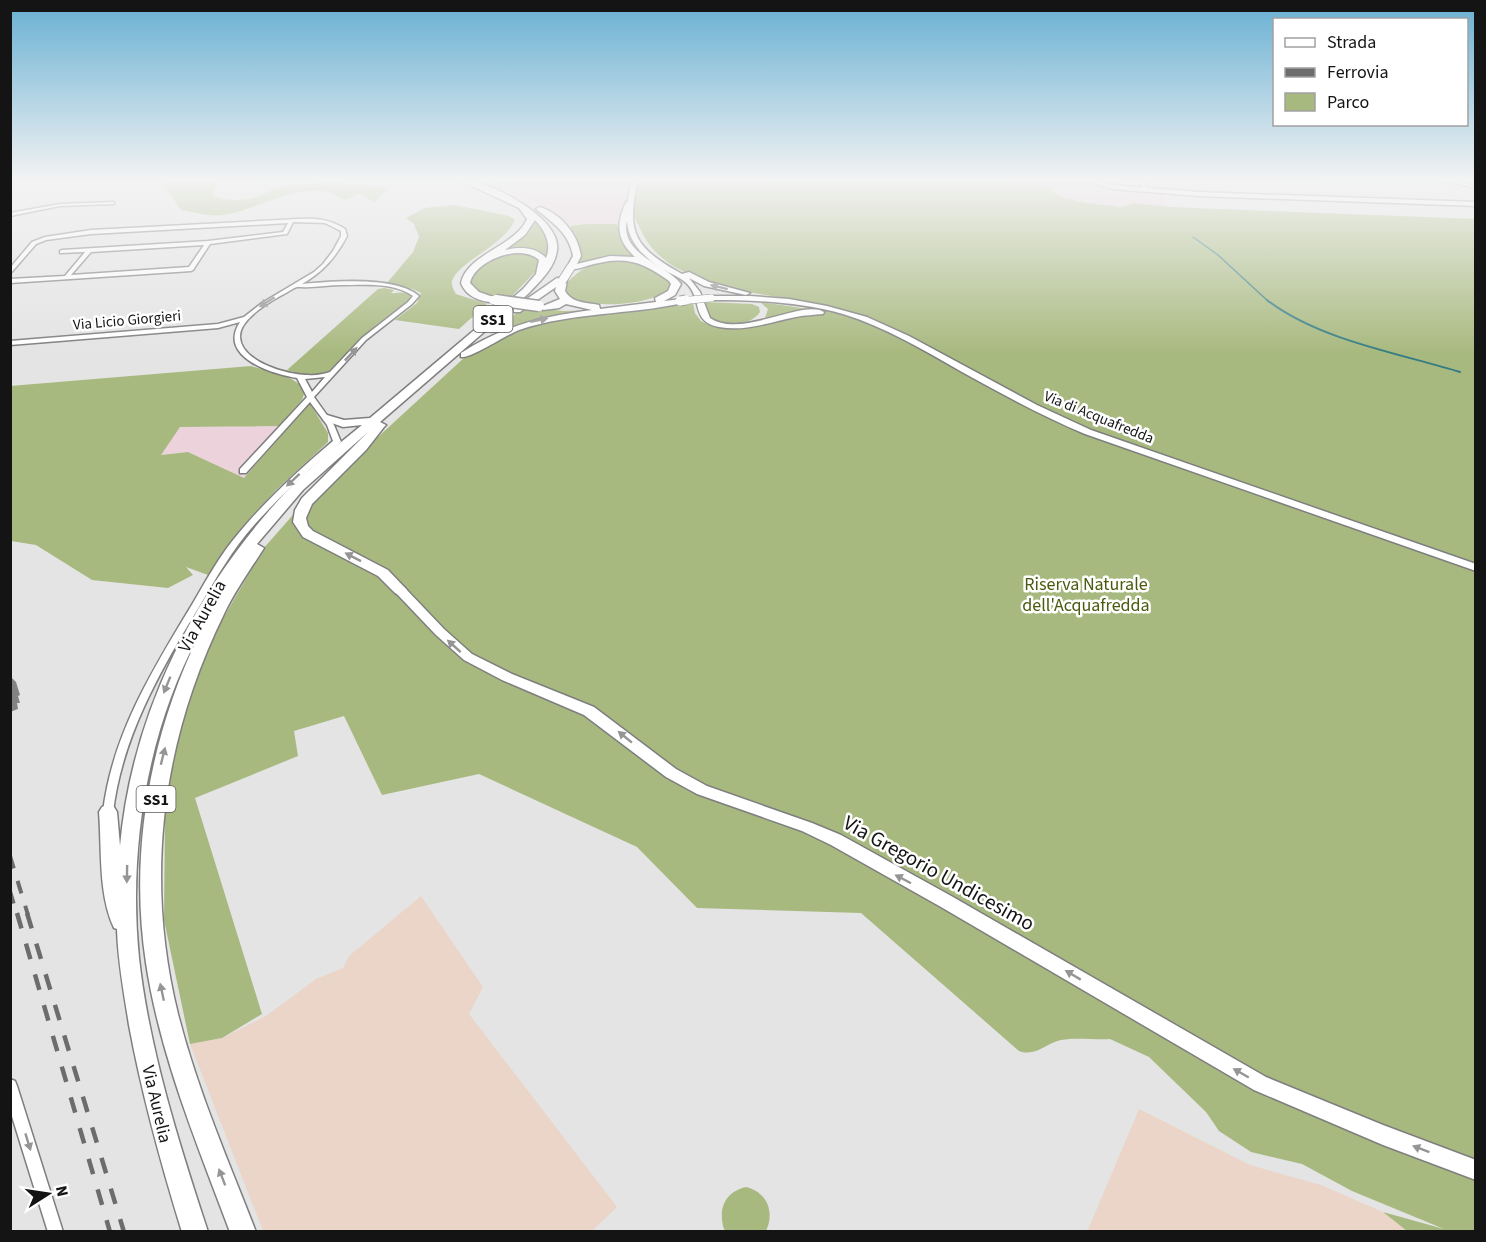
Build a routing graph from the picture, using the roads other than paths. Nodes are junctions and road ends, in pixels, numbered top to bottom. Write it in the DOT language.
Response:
graph roads {
  1 [pos="56,237"];
  2 [pos="255,237"];
  3 [pos="342,237"];
  4 [pos="515,237"];
  5 [pos="551,237"];
  6 [pos="560,237"];
  7 [pos="569,237"];
  8 [pos="625,237"];
  9 [pos="633,237"];
  10 [pos="639,237"];
  11 [pos="208,243"];
  12 [pos="90,250"];
  13 [pos="62,252"];
  14 [pos="485,260"];
  15 [pos="649,263"];
  16 [pos="574,268"];
  17 [pos="10,272"];
  18 [pos="317,272"];
  19 [pos="67,277"];
  20 [pos="538,280"];
  21 [pos="10,281"];
  22 [pos="561,281"];
  23 [pos="327,284"];
  24 [pos="291,288"];
  25 [pos="711,298"];
  26 [pos="565,300"];
  27 [pos="680,301"];
  28 [pos="646,303"];
  29 [pos="797,303"];
  30 [pos="543,307"];
  31 [pos="614,307"];
  32 [pos="245,319"];
  33 [pos="501,320"];
  34 [pos="876,323"];
  35 [pos="739,326"];
  36 [pos="203,328"];
  37 [pos="238,330"];
  38 [pos="10,344"];
  39 [pos="448,358"];
  40 [pos="333,373"];
  41 [pos="300,378"];
  42 [pos="434,378"];
  43 [pos="310,396"];
  44 [pos="327,418"];
  45 [pos="374,423"];
  46 [pos="337,442"];
  47 [pos="243,471"];
  48 [pos="1476,568"];
  49 [pos="400,590"];
  50 [pos="108,812"];
  51 [pos="128,947"];
  52 [pos="10,1086"];
  53 [pos="1476,1170"];
  54 [pos="56,1232"];
  55 [pos="195,1232"];
  56 [pos="243,1232"];
  1 -- 17 [label="street, Via Licio Giorgieri"];
  2 -- 11 [label="street"];
  3 -- 18 [label="street, Via Licio Giorgieri"];
  4 -- 14 [label="highway"];
  5 -- 20 [label="highway, Via Aurelia / SS1"];
  6 -- 33 [label="highway, Via Aurelia / SS1"];
  7 -- 16 [label="highway"];
  8 -- 15 [label="highway"];
  9 -- 35 [label="street"];
  29 -- 10 [label="street, one-way"];
  11 -- 12 [label="street"];
  11 -- 19 [label="street"];
  12 -- 13 [label="street"];
  12 -- 19 [label="street"];
  14 -- 20 [label="highway"];
  14 -- 30 [label="highway, bridge"];
  15 -- 16 [label="highway"];
  15 -- 28 [label="highway"];
  16 -- 22 [label="highway, bridge"];
  18 -- 23 [label="street"];
  18 -- 24 [label="street, Via Licio Giorgieri"];
  19 -- 21 [label="street"];
  20 -- 39 [label="highway, Via Aurelia / SS1"];
  22 -- 26 [label="highway"];
  22 -- 33 [label="highway"];
  23 -- 24 [label="street, Via Licio Giorgieri"];
  40 -- 23 [label="street, Via Licio Giorgieri, one-way"];
  24 -- 32 [label="street, Via Licio Giorgieri, one-way"];
  25 -- 27 [label="street, Via di Acquafredda, bridge"];
  25 -- 29 [label="street, Via di Acquafredda"];
  25 -- 35 [label="street"];
  26 -- 30 [label="highway"];
  26 -- 31 [label="highway"];
  27 -- 28 [label="highway"];
  42 -- 27 [label="highway, one-way"];
  28 -- 31 [label="highway"];
  29 -- 34 [label="street, Via di Acquafredda"];
  30 -- 31 [label="highway"];
  32 -- 36 [label="street, Via Licio Giorgieri"];
  32 -- 37 [label="street, Via Licio Giorgieri"];
  33 -- 42 [label="highway, Via Aurelia / SS1"];
  34 -- 35 [label="street"];
  34 -- 48 [label="street, Via di Acquafredda"];
  36 -- 37 [label="street, Via Licio Giorgieri"];
  36 -- 38 [label="street, Via Licio Giorgieri"];
  37 -- 41 [label="street"];
  39 -- 45 [label="highway"];
  39 -- 51 [label="highway, Via Aurelia / SS1, one-way"];
  40 -- 41 [label="street"];
  40 -- 43 [label="street, Via Licio Giorgieri"];
  41 -- 43 [label="street"];
  42 -- 45 [label="highway, Via Aurelia / SS1"];
  43 -- 44 [label="street"];
  43 -- 47 [label="street, Via Licio Giorgieri"];
  44 -- 45 [label="highway"];
  44 -- 46 [label="street"];
  45 -- 46 [label="highway"];
  49 -- 45 [label="highway, one-way"];
  56 -- 45 [label="highway, Via Aurelia / SS1, one-way"];
  46 -- 50 [label="street, Via Aurelia, one-way"];
  53 -- 49 [label="street, Via Gregorio Undicesimo, one-way"];
  50 -- 51 [label="highway"];
  51 -- 55 [label="highway, Via Aurelia / SS1"];
  52 -- 54 [label="street, one-way"];
}
